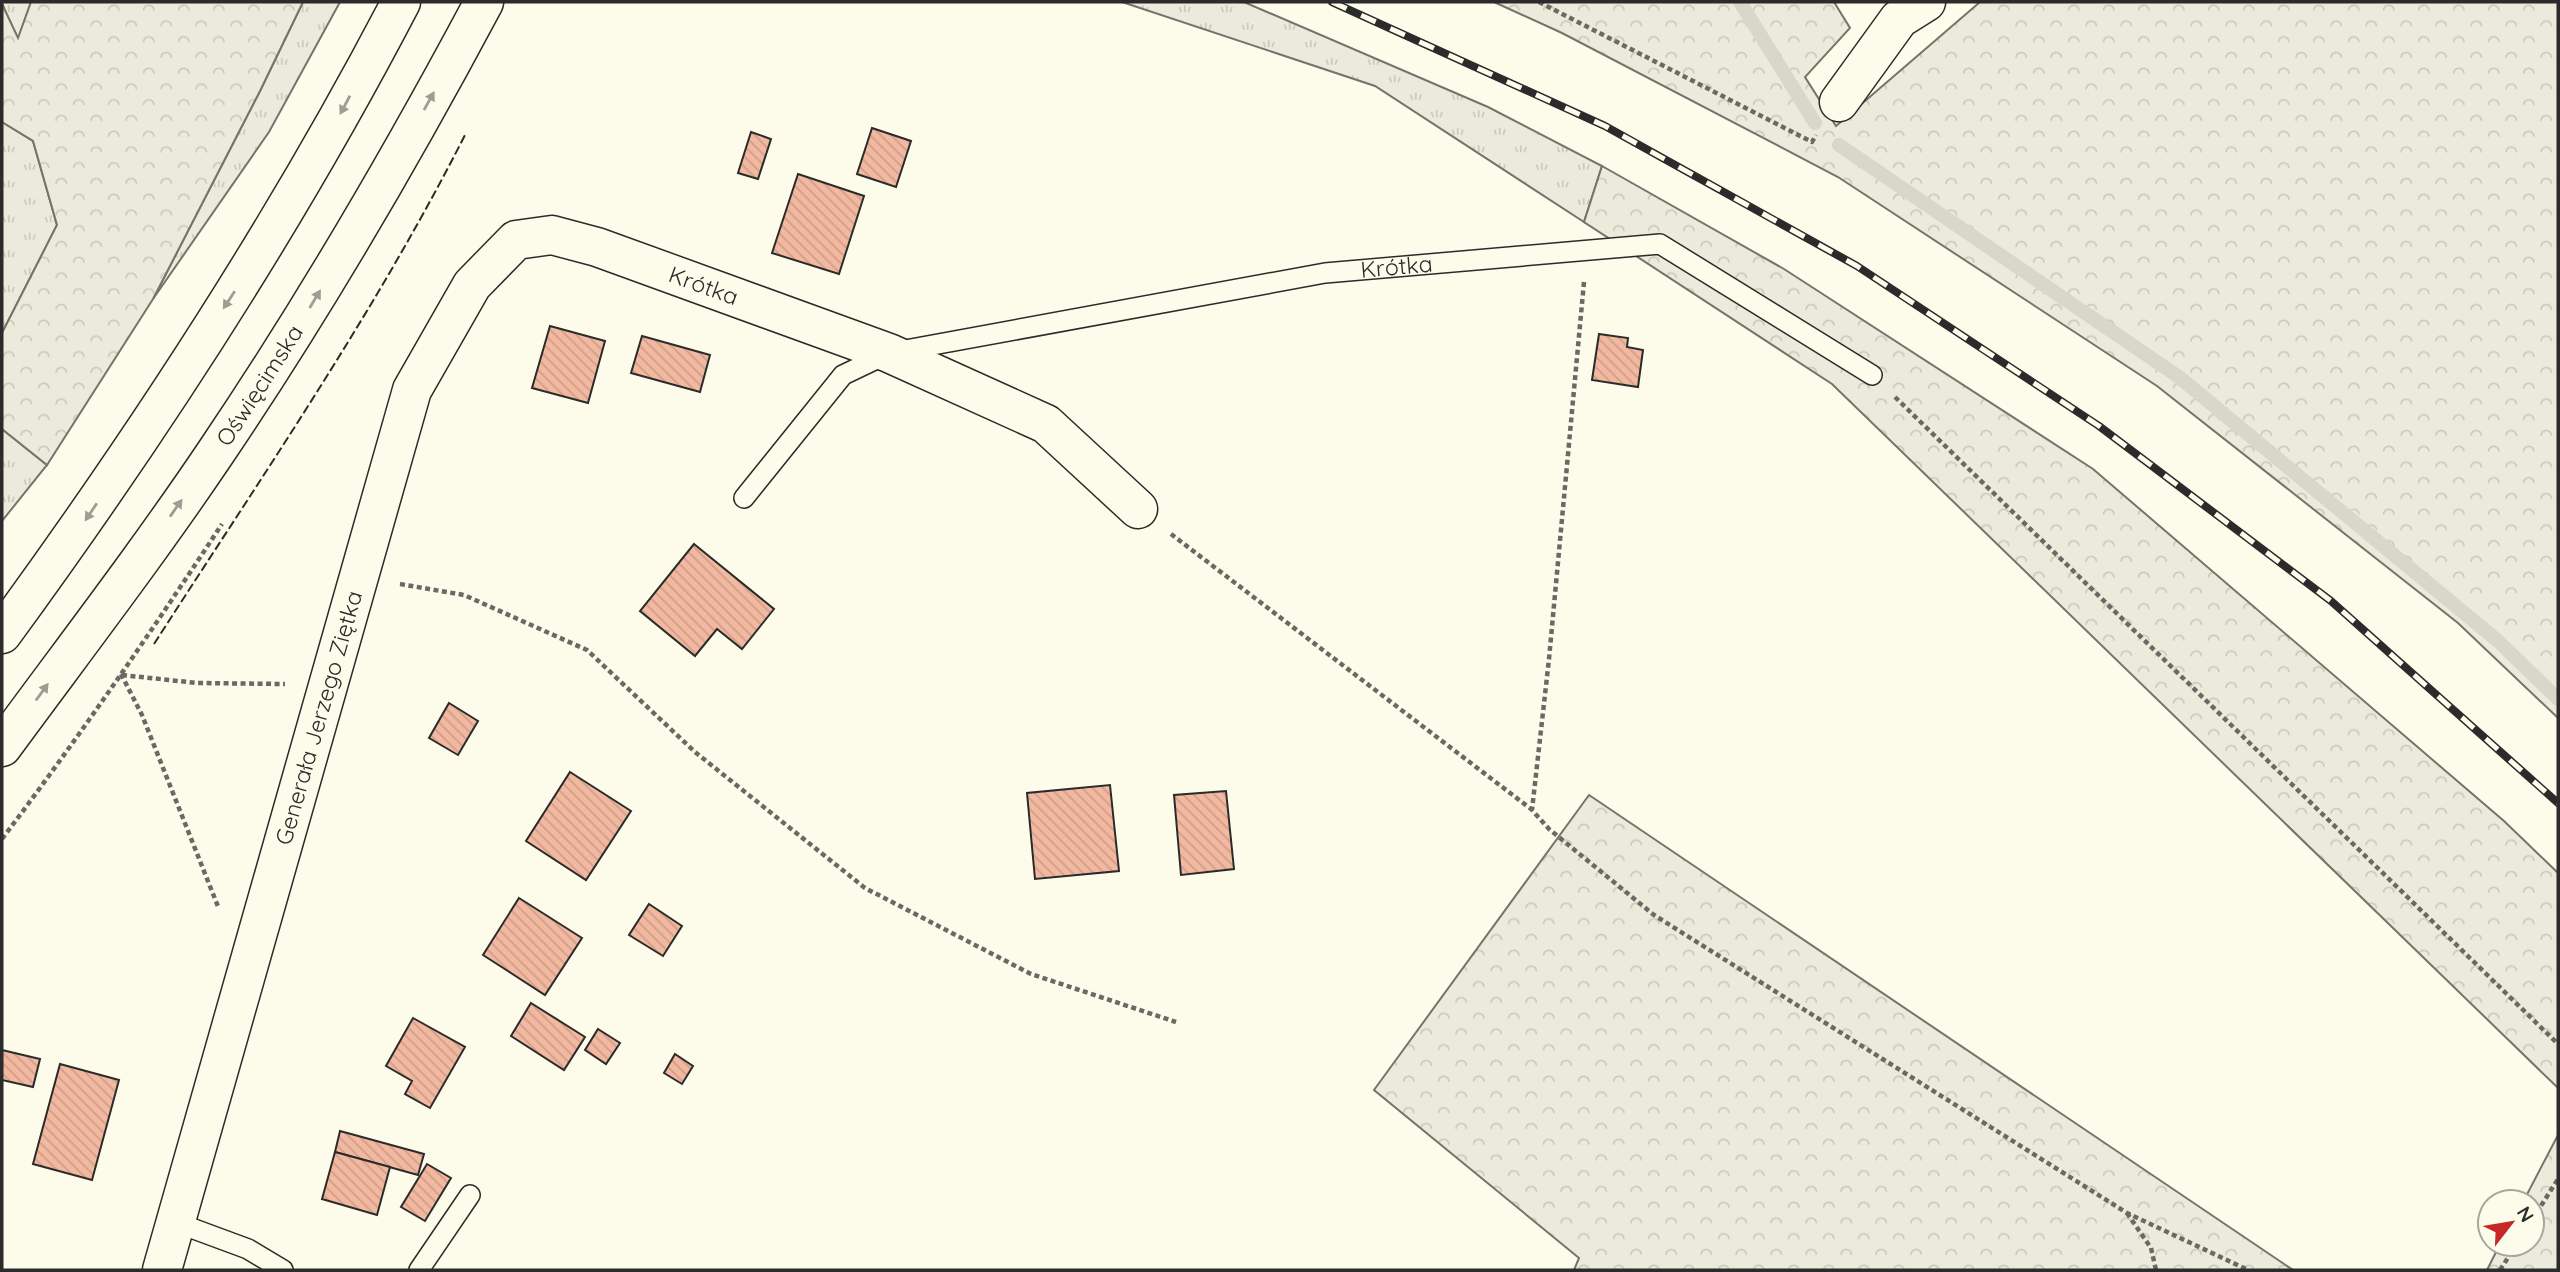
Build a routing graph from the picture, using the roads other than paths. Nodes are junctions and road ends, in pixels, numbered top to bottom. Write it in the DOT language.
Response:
graph roads {
  1 [pos="401,2"];
  2 [pos="484,2"];
  3 [pos="1926,2"];
  4 [pos="1839,102"];
  5 [pos="516,240"];
  6 [pos="890,353"];
  7 [pos="1872,375"];
  8 [pos="744,498"];
  9 [pos="1138,509"];
  10 [pos="2,634"];
  11 [pos="2,747"];
  12 [pos="470,1195"];
  13 [pos="175,1222"];
  14 [pos="162,1270"];
  15 [pos="283,1270"];
  16 [pos="419,1270"];
  1 -- 10 [label="street, one-way"];
  11 -- 2 [label="street, Oświęcimska, one-way"];
  3 -- 4 [label="street"];
  5 -- 6 [label="street, Krótka"];
  5 -- 13 [label="street, Generała Jerzego Ziętka"];
  6 -- 7 [label="lane, Krótka"];
  6 -- 8 [label="lane, Krótka"];
  6 -- 9 [label="street, Krótka"];
  12 -- 16 [label="lane"];
  13 -- 14 [label="street, Generała Jerzego Ziętka"];
  13 -- 15 [label="lane"];
}
